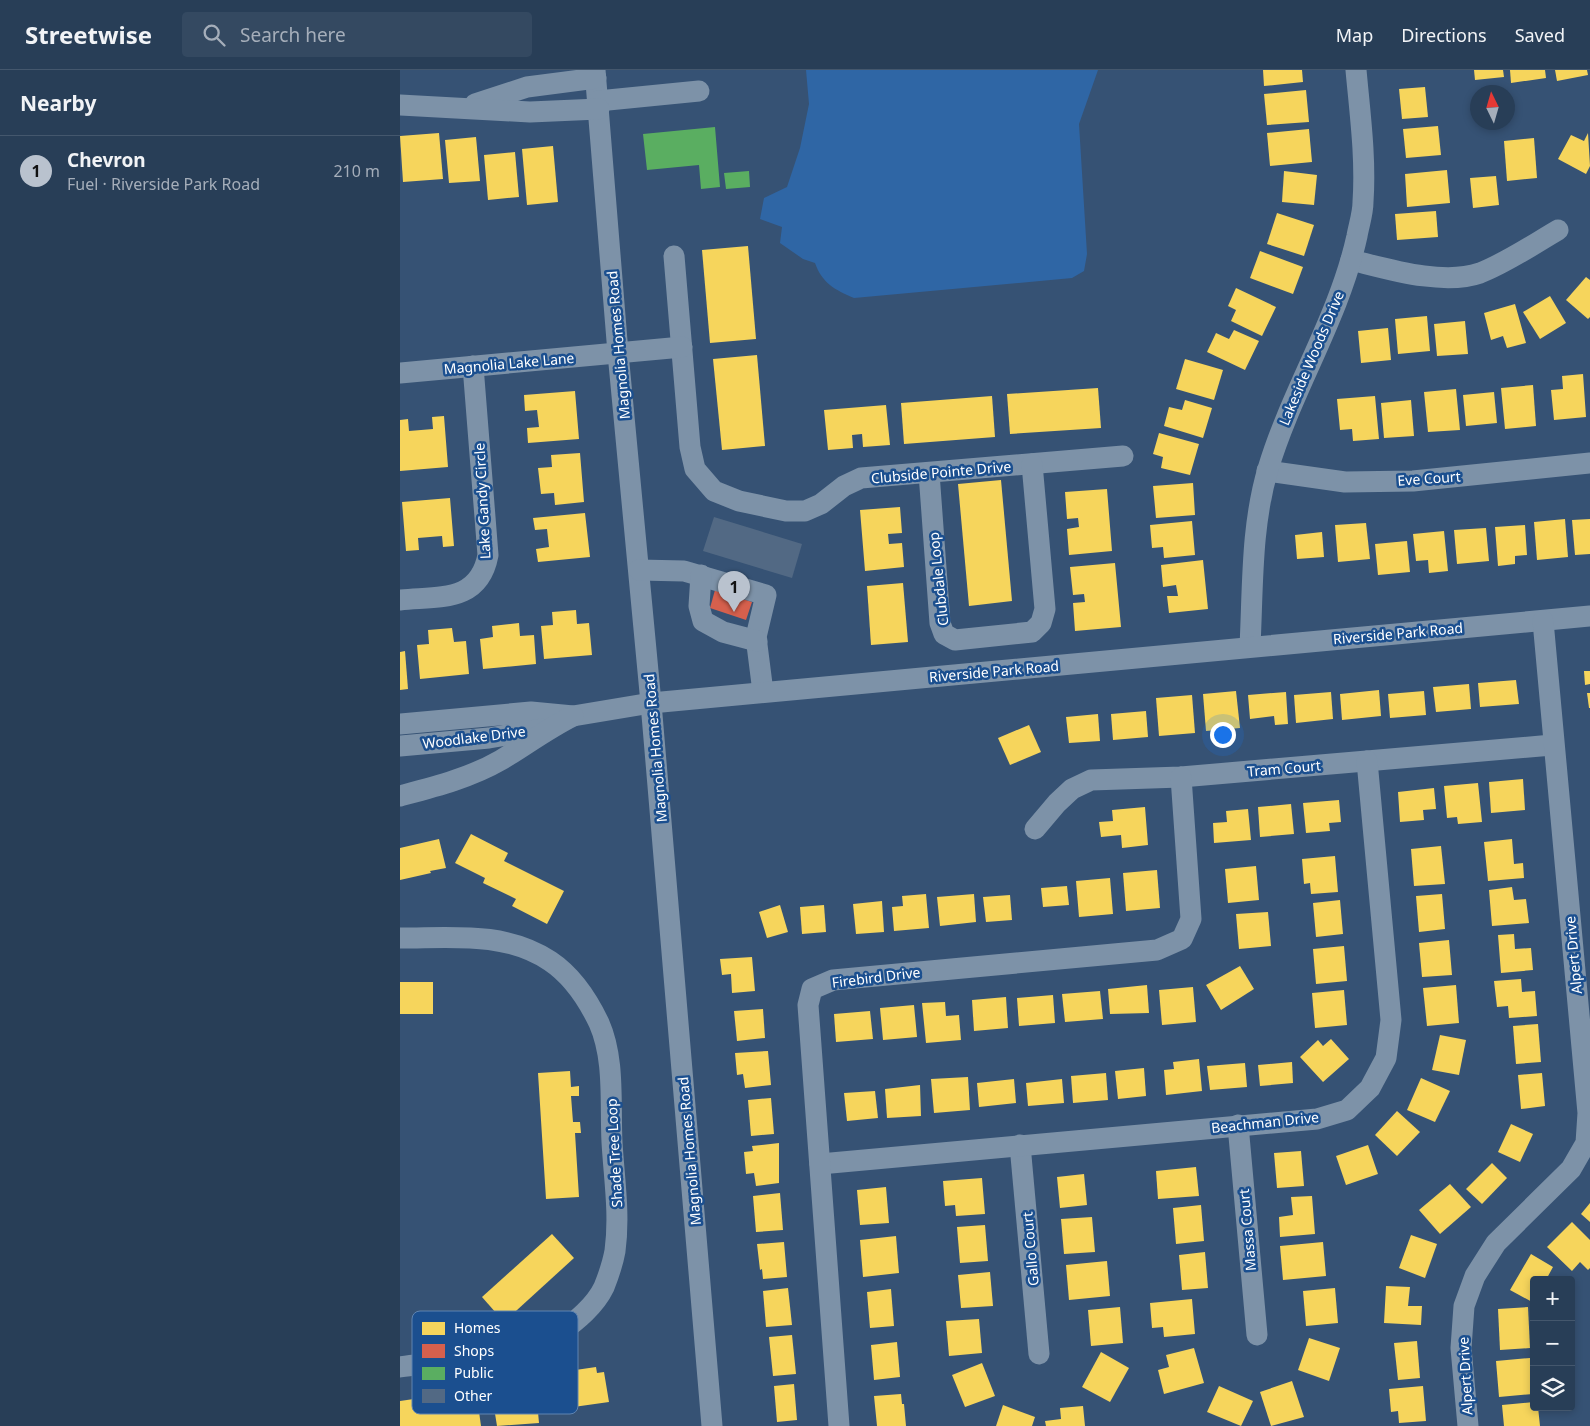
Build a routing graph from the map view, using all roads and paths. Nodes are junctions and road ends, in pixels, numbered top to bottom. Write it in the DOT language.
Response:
graph roads {
  1 [pos="1356,70"];
  2 [pos="596,74"];
  3 [pos="542,84"];
  4 [pos="699,91"];
  5 [pos="400,105"];
  6 [pos="599,105"];
  7 [pos="465,108"];
  8 [pos="544,112"];
  9 [pos="1558,230"];
  10 [pos="674,256"];
  11 [pos="1351,260"];
  12 [pos="682,347"];
  13 [pos="618,353"];
  14 [pos="472,366"];
  15 [pos="400,373"];
  16 [pos="1123,456"];
  17 [pos="1590,463"];
  18 [pos="1032,464"];
  19 [pos="1267,472"];
  20 [pos="929,473"];
  21 [pos="639,570"];
  22 [pos="701,574"];
  23 [pos="400,600"];
  24 [pos="1590,616"];
  25 [pos="1543,621"];
  26 [pos="756,641"];
  27 [pos="1250,646"];
  28 [pos="763,692"];
  29 [pos="652,703"];
  30 [pos="574,716"];
  31 [pos="400,724"];
  32 [pos="548,728"];
  33 [pos="1552,745"];
  34 [pos="400,746"];
  35 [pos="1367,761"];
  36 [pos="1181,777"];
  37 [pos="400,796"];
  38 [pos="1036,829"];
  39 [pos="400,938"];
  40 [pos="1238,1125"];
  41 [pos="1020,1145"];
  42 [pos="820,1164"];
  43 [pos="578,1318"];
  44 [pos="1257,1335"];
  45 [pos="1039,1354"];
  46 [pos="712,1426"];
  47 [pos="839,1426"];
  48 [pos="1468,1426"];
  1 -- 11 [label="street, Lakeside Woods Drive"];
  2 -- 3 [label="street"];
  2 -- 6 [label="street, Magnolia Homes Road"];
  3 -- 7 [label="street"];
  3 -- 8 [label="street"];
  4 -- 6 [label="street"];
  5 -- 7 [label="street"];
  6 -- 8 [label="street"];
  6 -- 13 [label="street, Magnolia Homes Road"];
  7 -- 8 [label="street"];
  9 -- 11 [label="street"];
  10 -- 12 [label="street, Clubside Pointe Drive"];
  11 -- 19 [label="street, Lakeside Woods Drive"];
  12 -- 13 [label="street, Magnolia Lake Lane"];
  12 -- 20 [label="street, Clubside Pointe Drive"];
  13 -- 14 [label="street, Magnolia Lake Lane"];
  13 -- 21 [label="street, Magnolia Homes Road"];
  14 -- 15 [label="street, Magnolia Lake Lane"];
  14 -- 23 [label="street, Lake Gandy Circle"];
  16 -- 18 [label="street, Clubside Pointe Drive"];
  17 -- 19 [label="street, Eve Court"];
  18 -- 20 [label="street, Clubside Pointe Drive"];
  18 -- 20 [label="street, Clubdale Loop"];
  19 -- 27 [label="street, Lakeside Woods Drive"];
  21 -- 22 [label="street"];
  21 -- 29 [label="street, Magnolia Homes Road"];
  22 -- 26 [label="street"];
  22 -- 26 [label="street"];
  24 -- 25 [label="street, Riverside Park Road"];
  25 -- 27 [label="street, Riverside Park Road"];
  25 -- 33 [label="street, Alpert Drive"];
  26 -- 28 [label="street"];
  27 -- 28 [label="street, Riverside Park Road"];
  28 -- 29 [label="street, Riverside Park Road"];
  29 -- 30 [label="street, Riverside Park Road"];
  29 -- 46 [label="street, Magnolia Homes Road"];
  30 -- 31 [label="street, Riverside Park Road"];
  30 -- 32 [label="street, Woodlake Drive"];
  32 -- 34 [label="street, Woodlake Drive"];
  32 -- 37 [label="street, Woodlake Drive"];
  33 -- 35 [label="street, Tram Court"];
  33 -- 48 [label="street, Alpert Drive"];
  35 -- 36 [label="street, Tram Court"];
  35 -- 40 [label="street, Beachman Drive"];
  36 -- 38 [label="street, Tram Court"];
  36 -- 42 [label="street, Firebird Drive"];
  39 -- 43 [label="street, Shade Tree Loop"];
  40 -- 41 [label="street, Beachman Drive"];
  40 -- 44 [label="street, Massa Court"];
  41 -- 42 [label="street, Beachman Drive"];
  41 -- 45 [label="street, Gallo Court"];
  42 -- 47 [label="street, Firebird Drive"];
}
